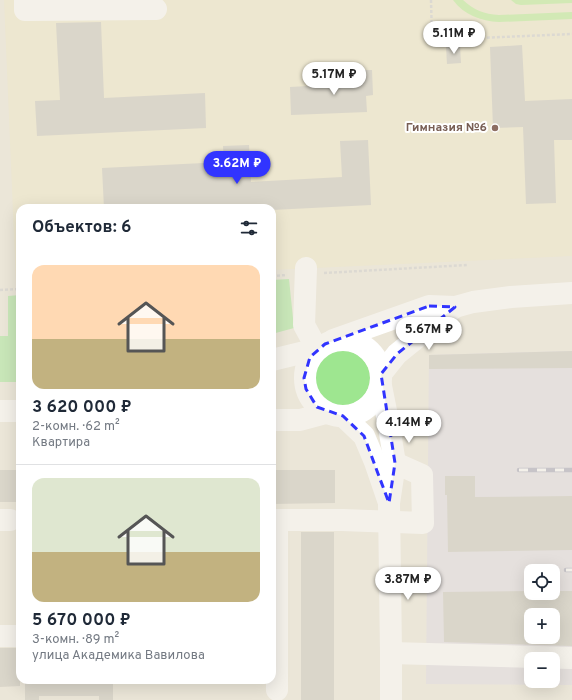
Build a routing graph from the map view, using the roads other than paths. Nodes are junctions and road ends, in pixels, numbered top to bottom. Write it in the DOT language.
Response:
graph roads {
  1 [pos="24,0"];
  2 [pos="156,9"];
  3 [pos="306,271"];
  4 [pos="572,293"];
  5 [pos="455,307"];
  6 [pos="325,344"];
  7 [pos="276,359"];
  8 [pos="381,380"];
  9 [pos="0,411"];
  10 [pos="16,411"];
  11 [pos="334,415"];
  12 [pos="276,420"];
  13 [pos="395,463"];
  14 [pos="389,513"];
  15 [pos="276,520"];
  16 [pos="276,605"];
  17 [pos="0,636"];
  18 [pos="16,636"];
  19 [pos="391,653"];
  20 [pos="572,658"];
  21 [pos="277,690"];
  22 [pos="391,700"];
  1 -- 2 [label="street"];
  3 -- 6 [label="street"];
  4 -- 5 [label="street"];
  5 -- 6 [label="street"];
  5 -- 8 [label="street"];
  6 -- 7 [label="street"];
  6 -- 8 [label="street"];
  6 -- 11 [label="street"];
  8 -- 11 [label="street"];
  8 -- 13 [label="street"];
  9 -- 10 [label="street"];
  11 -- 12 [label="street"];
  11 -- 14 [label="street"];
  13 -- 14 [label="street"];
  13 -- 14 [label="street"];
  14 -- 15 [label="street"];
  14 -- 19 [label="street"];
  16 -- 21 [label="street"];
  17 -- 18 [label="street"];
  19 -- 20 [label="street"];
  19 -- 22 [label="street"];
}
